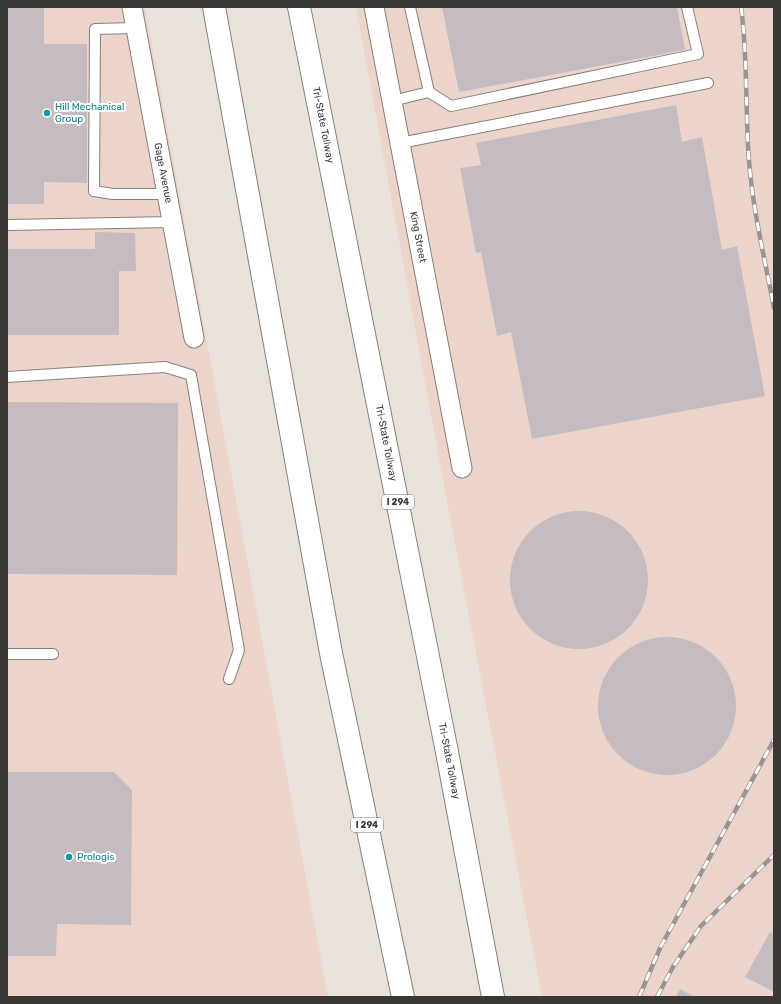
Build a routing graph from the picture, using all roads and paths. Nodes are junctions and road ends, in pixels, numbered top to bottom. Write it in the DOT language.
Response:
graph roads {
  1 [pos="132,7"];
  2 [pos="214,7"];
  3 [pos="299,7"];
  4 [pos="374,7"];
  5 [pos="410,7"];
  6 [pos="687,7"];
  7 [pos="136,28"];
  8 [pos="708,84"];
  9 [pos="429,92"];
  10 [pos="392,101"];
  11 [pos="400,143"];
  12 [pos="167,194"];
  13 [pos="172,222"];
  14 [pos="7,225"];
  15 [pos="194,338"];
  16 [pos="7,377"];
  17 [pos="462,468"];
  18 [pos="7,654"];
  19 [pos="53,654"];
  20 [pos="228,679"];
  21 [pos="403,997"];
  22 [pos="493,997"];
  1 -- 7 [label="street, Gage Avenue"];
  2 -- 21 [label="highway, I 294"];
  3 -- 22 [label="highway, Tri-State Tollway / I 294"];
  4 -- 10 [label="street, King Street"];
  5 -- 9 [label="lane"];
  6 -- 9 [label="lane"];
  7 -- 12 [label="street, Gage Avenue"];
  7 -- 12 [label="lane"];
  8 -- 11 [label="lane"];
  9 -- 10 [label="lane"];
  10 -- 11 [label="street, King Street"];
  11 -- 17 [label="street, King Street"];
  12 -- 13 [label="street, Gage Avenue"];
  13 -- 14 [label="lane"];
  13 -- 15 [label="street, Gage Avenue"];
  16 -- 20 [label="lane"];
  18 -- 19 [label="lane"];
}
